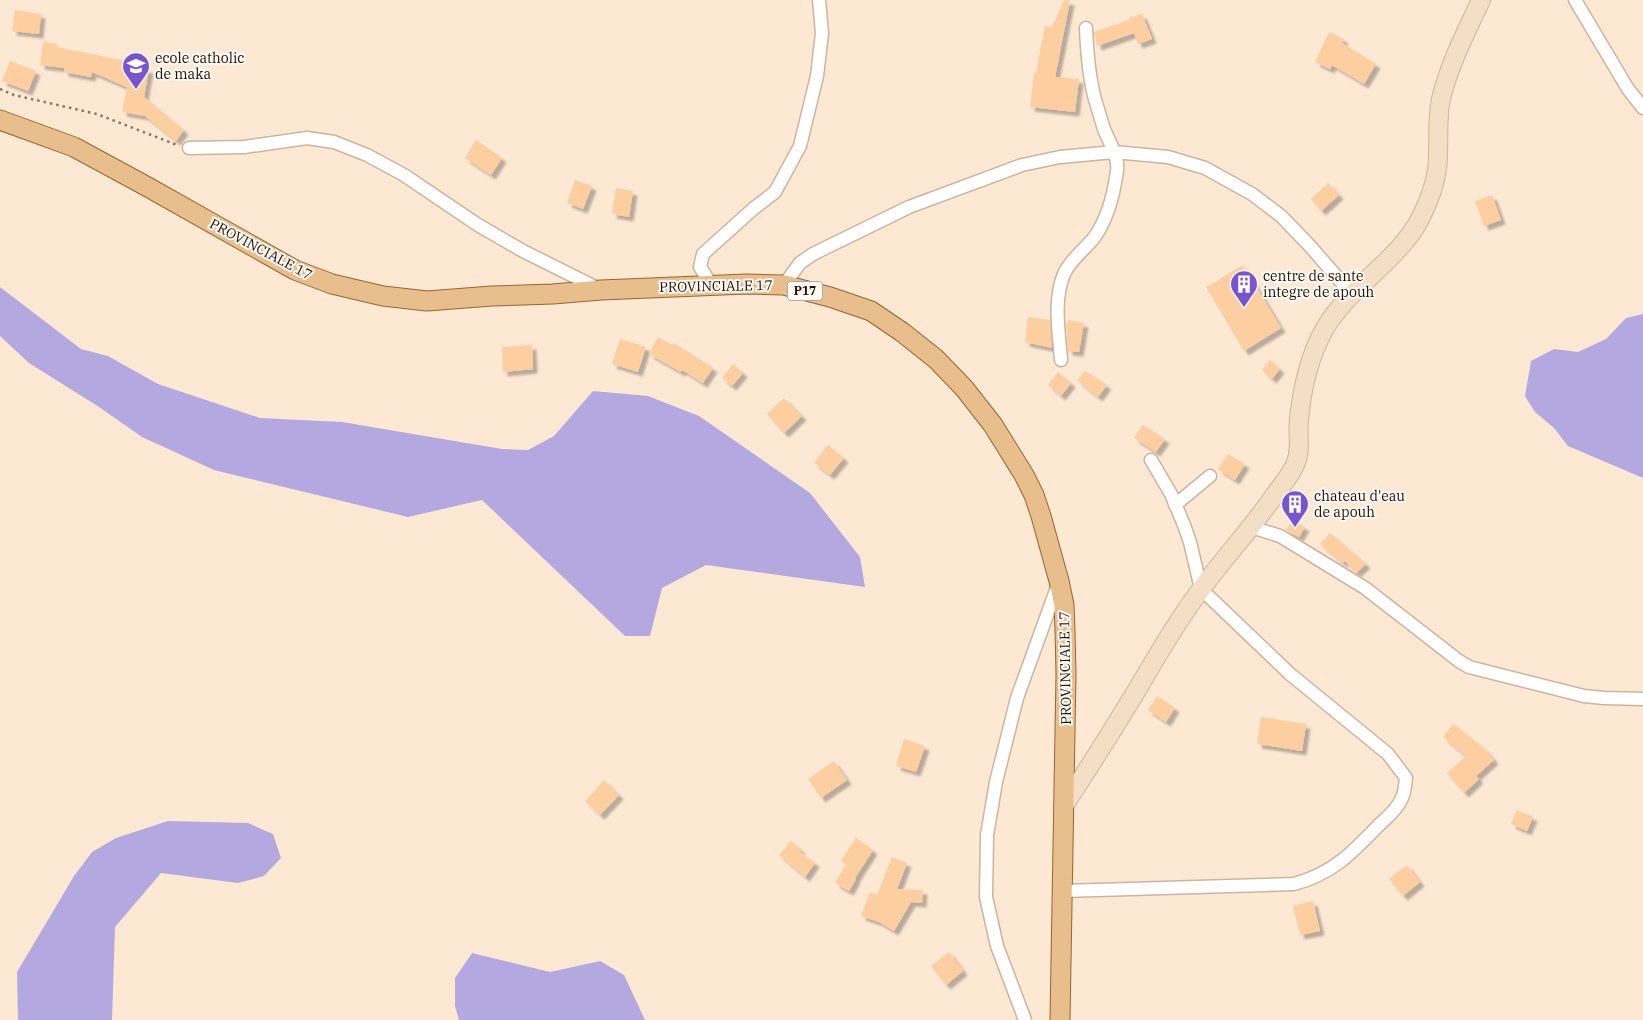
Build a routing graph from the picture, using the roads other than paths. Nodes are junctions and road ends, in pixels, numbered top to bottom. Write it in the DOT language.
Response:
graph roads {
  1 [pos="819,0"];
  2 [pos="1481,0"];
  3 [pos="1575,0"];
  4 [pos="1086,28"];
  5 [pos="1643,108"];
  6 [pos="0,120"];
  7 [pos="189,148"];
  8 [pos="1114,152"];
  9 [pos="784,285"];
  10 [pos="712,286"];
  11 [pos="601,290"];
  12 [pos="1351,293"];
  13 [pos="1061,360"];
  14 [pos="1151,460"];
  15 [pos="1210,476"];
  16 [pos="1176,505"];
  17 [pos="1251,527"];
  18 [pos="1059,581"];
  19 [pos="1201,589"];
  20 [pos="1643,699"];
  21 [pos="1064,804"];
  22 [pos="1063,891"];
  23 [pos="1025,1020"];
  24 [pos="1060,1020"];
  1 -- 10 [label="street"];
  2 -- 12 [label="street"];
  3 -- 5 [label="street"];
  4 -- 8 [label="street"];
  6 -- 11 [label="main road, PROVINCIALE 17 / P17"];
  7 -- 11 [label="street"];
  8 -- 9 [label="street"];
  8 -- 12 [label="street"];
  8 -- 13 [label="street"];
  9 -- 10 [label="main road, PROVINCIALE 17 / P17"];
  9 -- 18 [label="main road, PROVINCIALE 17 / P17"];
  10 -- 11 [label="main road, PROVINCIALE 17 / P17"];
  12 -- 17 [label="street"];
  14 -- 16 [label="street"];
  15 -- 16 [label="street"];
  16 -- 19 [label="street"];
  17 -- 19 [label="street"];
  17 -- 20 [label="street"];
  18 -- 21 [label="main road, PROVINCIALE 17 / P17"];
  18 -- 23 [label="street"];
  19 -- 21 [label="street"];
  19 -- 22 [label="street"];
  21 -- 22 [label="main road, PROVINCIALE 17 / P17"];
  22 -- 24 [label="main road, PROVINCIALE 17 / P17"];
}
